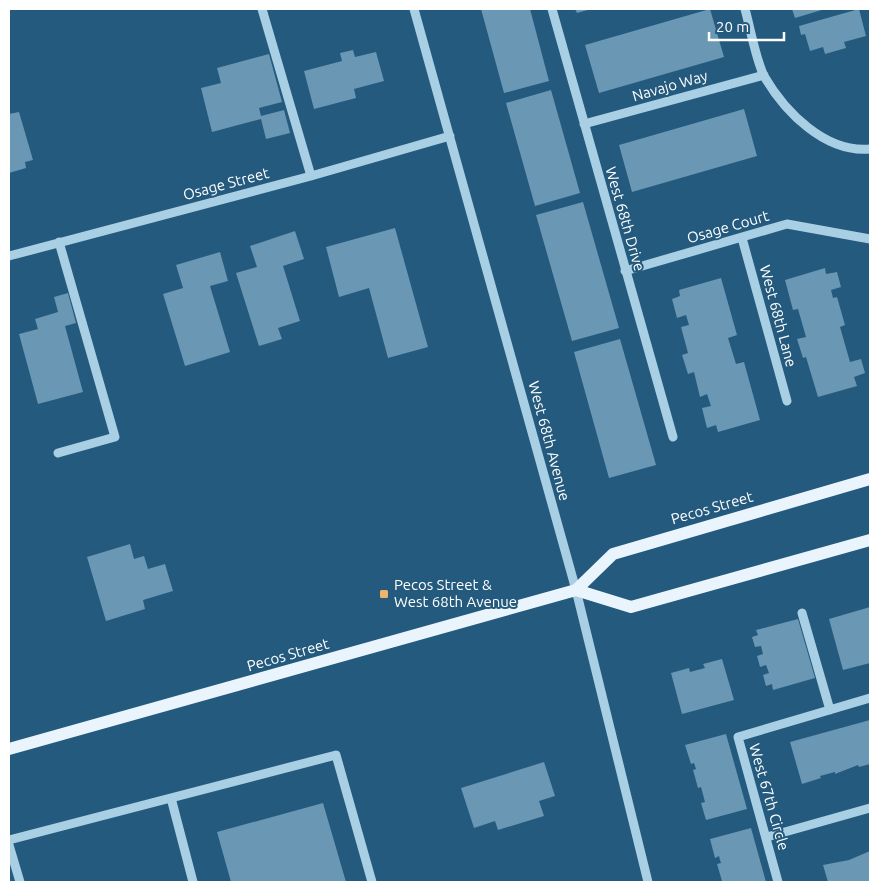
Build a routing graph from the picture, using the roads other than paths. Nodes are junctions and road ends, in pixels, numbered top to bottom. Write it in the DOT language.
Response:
graph roads {
  1 [pos="262,9"];
  2 [pos="414,9"];
  3 [pos="552,9"];
  4 [pos="745,9"];
  5 [pos="764,75"];
  6 [pos="584,124"];
  7 [pos="450,136"];
  8 [pos="870,149"];
  9 [pos="311,176"];
  10 [pos="742,238"];
  11 [pos="870,239"];
  12 [pos="59,242"];
  13 [pos="9,256"];
  14 [pos="625,271"];
  15 [pos="787,401"];
  16 [pos="673,437"];
  17 [pos="58,453"];
  18 [pos="870,479"];
  19 [pos="870,540"];
  20 [pos="576,590"];
  21 [pos="802,613"];
  22 [pos="870,698"];
  23 [pos="830,710"];
  24 [pos="9,750"];
  25 [pos="171,798"];
  26 [pos="870,808"];
  27 [pos="766,837"];
  28 [pos="9,840"];
  29 [pos="9,845"];
  30 [pos="20,882"];
  31 [pos="193,882"];
  32 [pos="372,882"];
  33 [pos="648,882"];
  34 [pos="778,882"];
  1 -- 9 [label="street"];
  2 -- 7 [label="street, West 68th Avenue"];
  3 -- 6 [label="street, West 68th Drive"];
  4 -- 5 [label="street"];
  5 -- 6 [label="street, Navajo Way"];
  5 -- 8 [label="street"];
  6 -- 14 [label="street, West 68th Drive"];
  7 -- 9 [label="street, Osage Street"];
  7 -- 20 [label="street, West 68th Avenue"];
  9 -- 12 [label="street, Osage Street"];
  10 -- 11 [label="street, Osage Court"];
  10 -- 14 [label="street, Osage Court"];
  10 -- 15 [label="street, West 68th Lane"];
  12 -- 13 [label="street, Osage Street"];
  12 -- 17 [label="street"];
  14 -- 16 [label="street, West 68th Drive"];
  18 -- 20 [label="main road, Pecos Street"];
  19 -- 20 [label="main road"];
  20 -- 24 [label="main road, Pecos Street"];
  20 -- 33 [label="street, West 68th Avenue"];
  21 -- 23 [label="street"];
  22 -- 23 [label="street, West 67th Circle"];
  23 -- 27 [label="street, West 67th Circle"];
  25 -- 28 [label="street"];
  25 -- 31 [label="street"];
  25 -- 32 [label="street"];
  26 -- 27 [label="street"];
  27 -- 34 [label="street, West 67th Circle"];
  29 -- 30 [label="street"];
}
